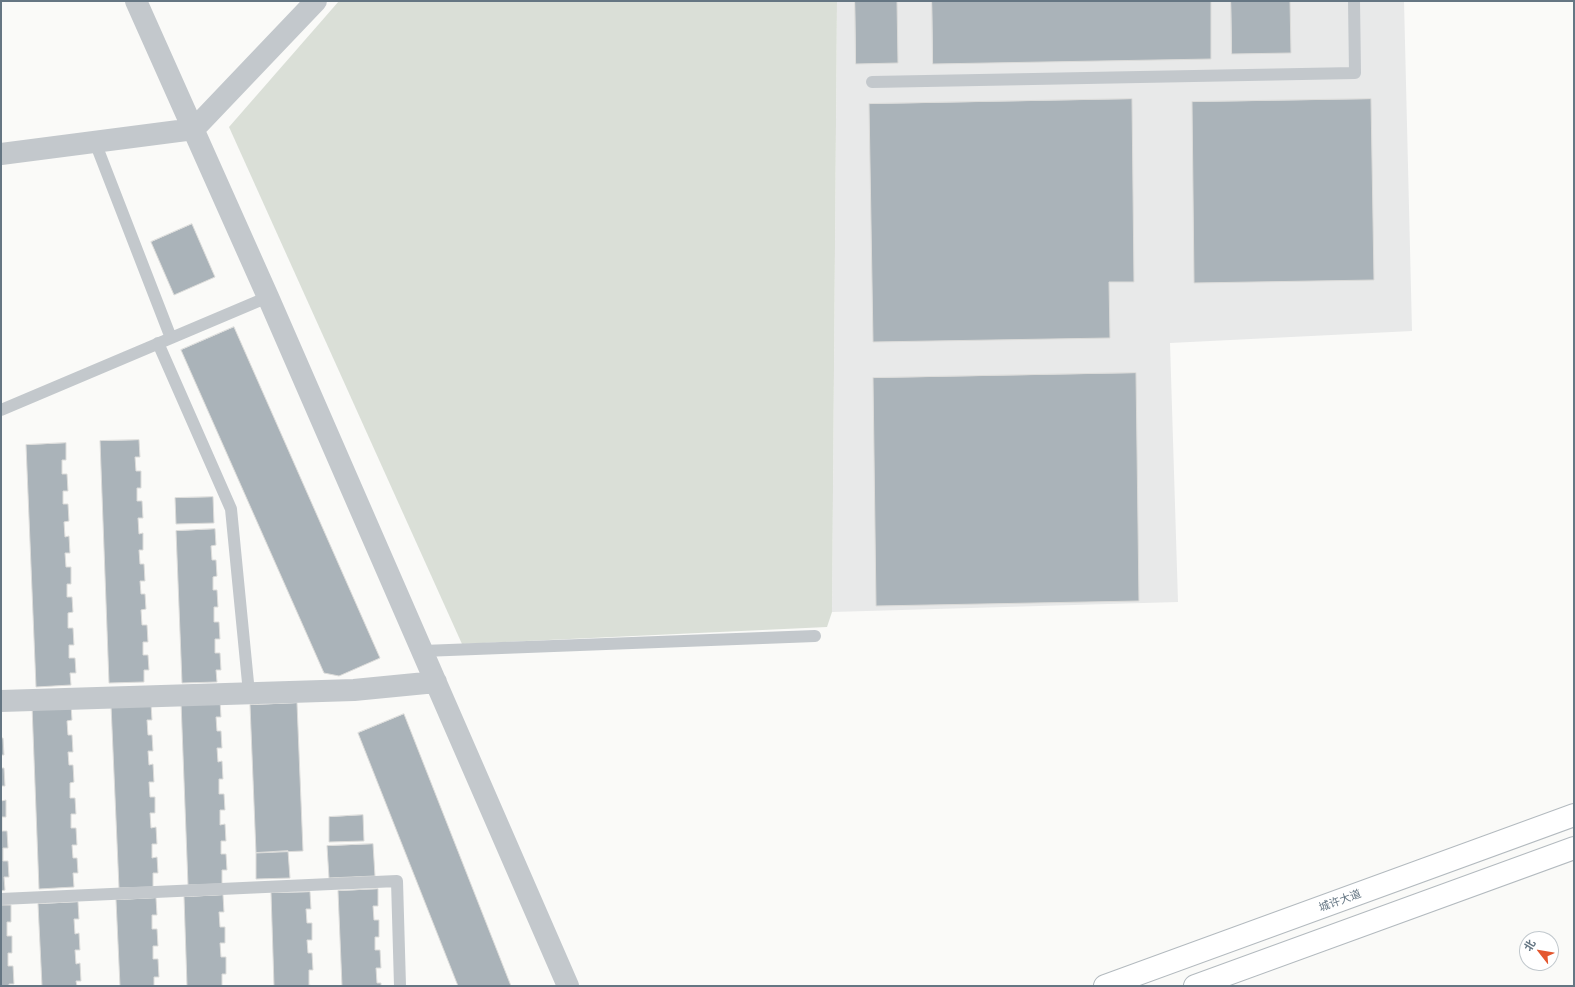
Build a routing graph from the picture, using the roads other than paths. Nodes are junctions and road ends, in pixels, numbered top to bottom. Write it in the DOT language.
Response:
graph roads {
  1 [pos="136,1"];
  2 [pos="316,1"];
  3 [pos="1354,1"];
  4 [pos="872,82"];
  5 [pos="194,130"];
  6 [pos="96,142"];
  7 [pos="1,154"];
  8 [pos="268,297"];
  9 [pos="171,338"];
  10 [pos="158,344"];
  11 [pos="1,410"];
  12 [pos="815,636"];
  13 [pos="422,651"];
  14 [pos="436,682"];
  15 [pos="250,693"];
  16 [pos="1,701"];
  17 [pos="1574,815"];
  18 [pos="1574,848"];
  19 [pos="1,899"];
  20 [pos="400,986"];
  21 [pos="568,986"];
  22 [pos="1105,986"];
  23 [pos="1195,986"];
  1 -- 5 [label="street"];
  2 -- 5 [label="street"];
  3 -- 4 [label="lane"];
  5 -- 6 [label="street"];
  5 -- 8 [label="street"];
  6 -- 7 [label="street"];
  6 -- 9 [label="lane"];
  8 -- 9 [label="lane"];
  8 -- 13 [label="street"];
  9 -- 10 [label="lane"];
  10 -- 11 [label="lane"];
  10 -- 15 [label="lane"];
  12 -- 13 [label="lane"];
  13 -- 14 [label="street"];
  14 -- 15 [label="street"];
  14 -- 21 [label="street"];
  15 -- 16 [label="street"];
  17 -- 22 [label="main road, 城许大道"];
  18 -- 23 [label="main road"];
  19 -- 20 [label="lane"];
}
